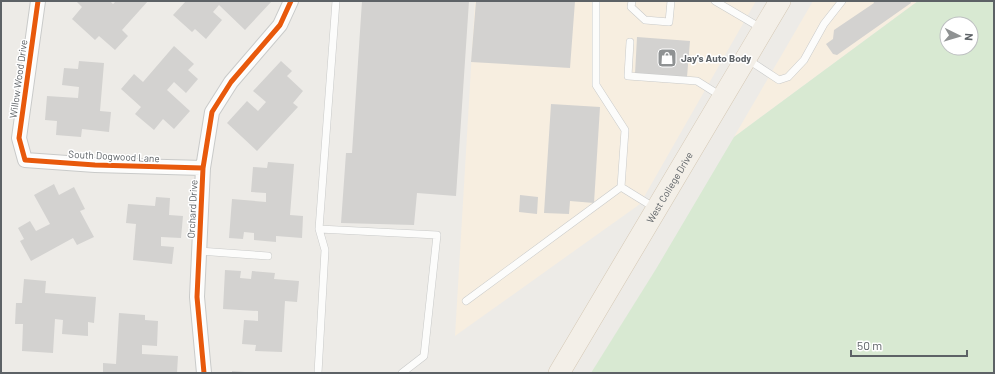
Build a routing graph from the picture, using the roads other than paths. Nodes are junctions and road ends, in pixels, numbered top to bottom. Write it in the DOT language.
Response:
graph roads {
  1 [pos="38,1"];
  2 [pos="292,1"];
  3 [pos="336,1"];
  4 [pos="596,1"];
  5 [pos="671,1"];
  6 [pos="715,1"];
  7 [pos="780,1"];
  8 [pos="842,1"];
  9 [pos="632,4"];
  10 [pos="763,30"];
  11 [pos="630,42"];
  12 [pos="746,58"];
  13 [pos="723,97"];
  14 [pos="25,160"];
  15 [pos="203,168"];
  16 [pos="621,187"];
  17 [pos="657,209"];
  18 [pos="319,229"];
  19 [pos="199,251"];
  20 [pos="268,256"];
  21 [pos="466,301"];
  22 [pos="204,373"];
  23 [pos="318,373"];
  24 [pos="402,373"];
  25 [pos="559,373"];
  1 -- 14 [label="street, Willow Wood Drive"];
  2 -- 15 [label="street, Orchard Drive"];
  3 -- 18 [label="lane"];
  4 -- 16 [label="lane"];
  5 -- 9 [label="lane"];
  6 -- 10 [label="lane"];
  7 -- 10 [label="main road, West College Drive"];
  8 -- 12 [label="lane"];
  10 -- 12 [label="main road, West College Drive"];
  11 -- 13 [label="lane"];
  12 -- 13 [label="main road, West College Drive"];
  13 -- 17 [label="main road, West College Drive"];
  14 -- 15 [label="street, South Dogwood Lane"];
  15 -- 19 [label="street, Orchard Drive"];
  16 -- 17 [label="lane"];
  16 -- 21 [label="lane"];
  17 -- 25 [label="main road, West College Drive"];
  18 -- 23 [label="lane"];
  18 -- 24 [label="lane"];
  19 -- 20 [label="lane"];
  19 -- 22 [label="street, Orchard Drive"];
}
